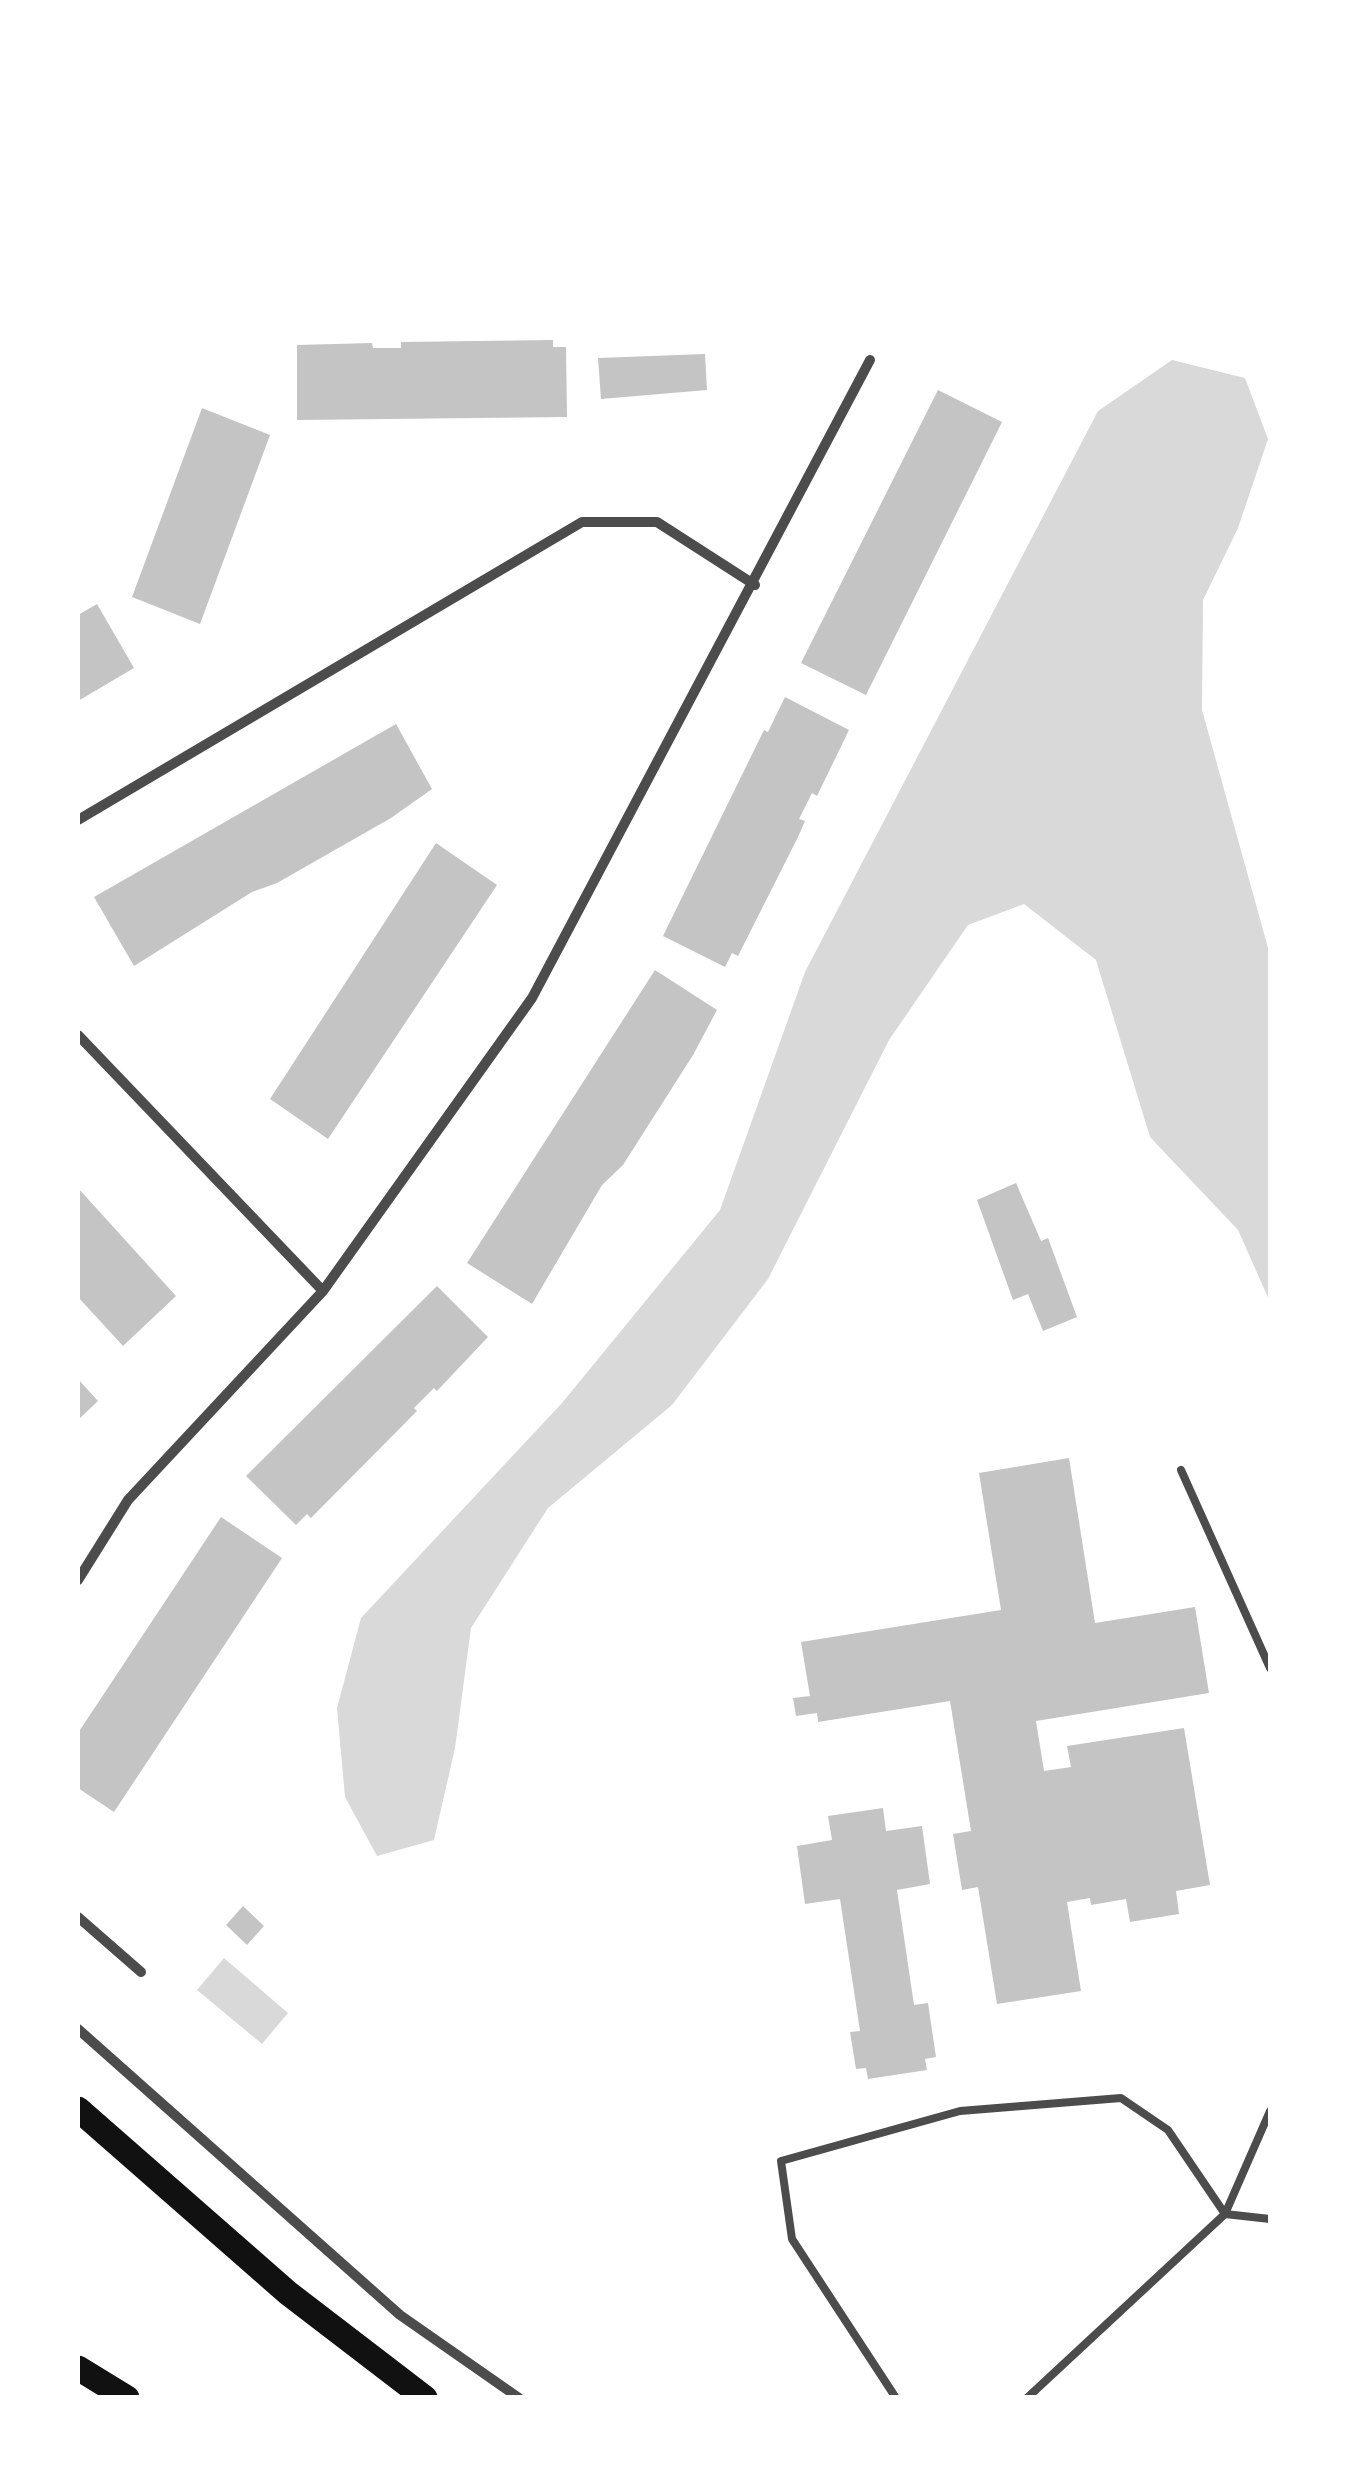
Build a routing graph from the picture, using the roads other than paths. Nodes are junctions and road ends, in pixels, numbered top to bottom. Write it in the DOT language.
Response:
graph roads {
  1 [pos="870,360"];
  2 [pos="755,584"];
  3 [pos="78,820"];
  4 [pos="78,1035"];
  5 [pos="323,1291"];
  6 [pos="1181,1470"];
  7 [pos="78,1580"];
  8 [pos="1270,1668"];
  9 [pos="78,1917"];
  10 [pos="141,1972"];
  11 [pos="78,2029"];
  12 [pos="78,2109"];
  13 [pos="1270,2111"];
  14 [pos="1225,2214"];
  15 [pos="1270,2219"];
  16 [pos="78,2368"];
  17 [pos="127,2398"];
  18 [pos="425,2398"];
  19 [pos="519,2398"];
  20 [pos="896,2398"];
  21 [pos="1027,2398"];
  1 -- 2 [label="street"];
  2 -- 3 [label="street"];
  2 -- 5 [label="street"];
  4 -- 5 [label="street"];
  5 -- 7 [label="street"];
  6 -- 8 [label="lane"];
  9 -- 10 [label="street"];
  11 -- 19 [label="street"];
  12 -- 18 [label="main road"];
  13 -- 14 [label="lane"];
  14 -- 15 [label="lane"];
  14 -- 20 [label="lane"];
  14 -- 21 [label="lane"];
  16 -- 17 [label="main road"];
}
